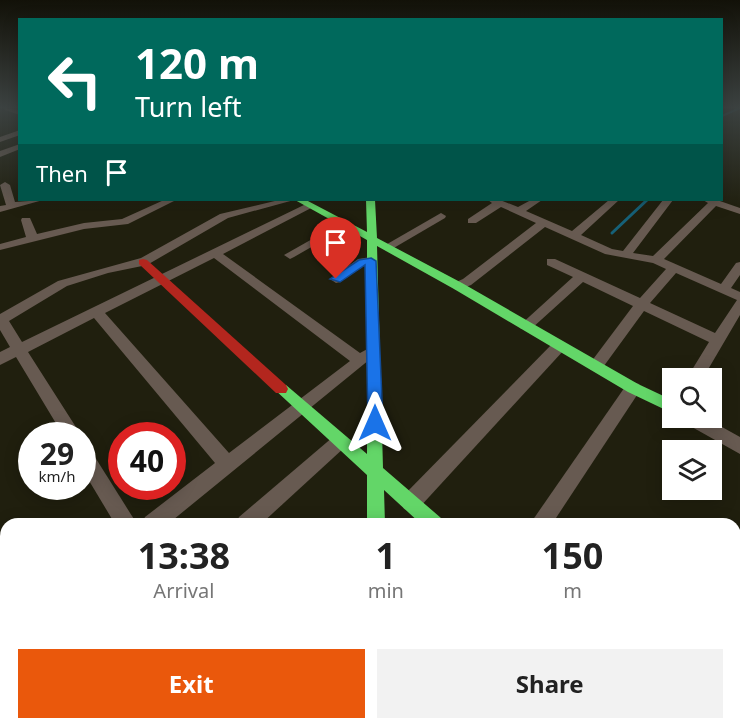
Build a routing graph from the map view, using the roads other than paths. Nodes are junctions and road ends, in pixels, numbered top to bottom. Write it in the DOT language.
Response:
graph roads {
  1 [pos="18,146"];
  2 [pos="0,154"];
  3 [pos="18,182"];
  4 [pos="3,186"];
  5 [pos="34,201"];
  6 [pos="169,201"];
  7 [pos="284,201"];
  8 [pos="371,201"];
  9 [pos="496,201"];
  10 [pos="535,201"];
  11 [pos="613,201"];
  12 [pos="667,201"];
  13 [pos="712,201"];
  14 [pos="305,203"];
  15 [pos="11,206"];
  16 [pos="0,209"];
  17 [pos="519,211"];
  18 [pos="740,211"];
  19 [pos="83,213"];
  20 [pos="441,216"];
  21 [pos="26,220"];
  22 [pos="472,221"];
  23 [pos="543,223"];
  24 [pos="344,224"];
  25 [pos="84,226"];
  26 [pos="573,236"];
  27 [pos="32,237"];
  28 [pos="370,239"];
  29 [pos="0,247"];
  30 [pos="388,247"];
  31 [pos="214,253"];
  32 [pos="627,253"];
  33 [pos="290,255"];
  34 [pos="656,260"];
  35 [pos="371,261"];
  36 [pos="143,262"];
  37 [pos="551,262"];
  38 [pos="740,266"];
  39 [pos="675,267"];
  40 [pos="582,276"];
  41 [pos="162,279"];
  42 [pos="336,279"];
  43 [pos="458,286"];
  44 [pos="724,288"];
  45 [pos="740,297"];
  46 [pos="642,304"];
  47 [pos="740,304"];
  48 [pos="96,312"];
  49 [pos="0,320"];
  50 [pos="526,326"];
  51 [pos="719,341"];
  52 [pos="559,346"];
  53 [pos="20,350"];
  54 [pos="373,351"];
  55 [pos="0,359"];
  56 [pos="360,361"];
  57 [pos="596,366"];
  58 [pos="701,368"];
  59 [pos="633,388"];
  60 [pos="662,402"];
  61 [pos="302,407"];
  62 [pos="64,422"];
  63 [pos="709,428"];
  64 [pos="339,442"];
  65 [pos="740,446"];
  66 [pos="228,465"];
  67 [pos="375,470"];
  68 [pos="96,474"];
  69 [pos="411,502"];
  70 [pos="123,518"];
  71 [pos="160,518"];
  72 [pos="253,518"];
  73 [pos="376,518"];
  74 [pos="428,518"];
  75 [pos="544,518"];
  1 -- 2 [label="street"];
  3 -- 4 [label="street"];
  4 -- 15 [label="street"];
  5 -- 15 [label="street"];
  6 -- 25 [label="street"];
  7 -- 36 [label="street"];
  8 -- 28 [label="street"];
  9 -- 17 [label="street"];
  9 -- 22 [label="street"];
  10 -- 17 [label="street"];
  11 -- 26 [label="street"];
  12 -- 32 [label="street"];
  13 -- 18 [label="street"];
  13 -- 34 [label="street"];
  14 -- 24 [label="street"];
  14 -- 31 [label="street"];
  15 -- 16 [label="street"];
  17 -- 23 [label="street"];
  19 -- 25 [label="street"];
  20 -- 30 [label="street"];
  21 -- 27 [label="street"];
  23 -- 26 [label="street"];
  23 -- 43 [label="street"];
  24 -- 28 [label="street"];
  24 -- 33 [label="street"];
  25 -- 27 [label="street"];
  26 -- 32 [label="street"];
  27 -- 29 [label="street"];
  28 -- 30 [label="street"];
  28 -- 35 [label="street"];
  30 -- 43 [label="street"];
  31 -- 41 [label="street"];
  31 -- 56 [label="street"];
  32 -- 34 [label="street"];
  34 -- 39 [label="street"];
  35 -- 42 [label="street"];
  35 -- 54 [label="street"];
  36 -- 41 [label="street"];
  36 -- 49 [label="street"];
  37 -- 40 [label="street"];
  38 -- 44 [label="street"];
  39 -- 44 [label="street"];
  39 -- 46 [label="street"];
  40 -- 46 [label="street"];
  40 -- 50 [label="street"];
  41 -- 48 [label="street"];
  41 -- 61 [label="street"];
  43 -- 50 [label="street"];
  44 -- 45 [label="street"];
  46 -- 51 [label="street"];
  46 -- 57 [label="street"];
  47 -- 51 [label="street"];
  48 -- 53 [label="street"];
  48 -- 66 [label="street"];
  49 -- 53 [label="street"];
  50 -- 52 [label="street"];
  51 -- 58 [label="street"];
  52 -- 57 [label="street"];
  52 -- 69 [label="street"];
  53 -- 55 [label="street"];
  53 -- 62 [label="street"];
  54 -- 56 [label="street"];
  54 -- 67 [label="street"];
  56 -- 61 [label="street"];
  57 -- 59 [label="street"];
  59 -- 60 [label="street"];
  59 -- 75 [label="street"];
  61 -- 64 [label="street"];
  61 -- 66 [label="street"];
  63 -- 65 [label="street"];
  64 -- 67 [label="street"];
  64 -- 72 [label="street"];
  66 -- 71 [label="street"];
  67 -- 69 [label="street"];
  67 -- 73 [label="street"];
  68 -- 70 [label="street"];
  69 -- 74 [label="street"];
}
